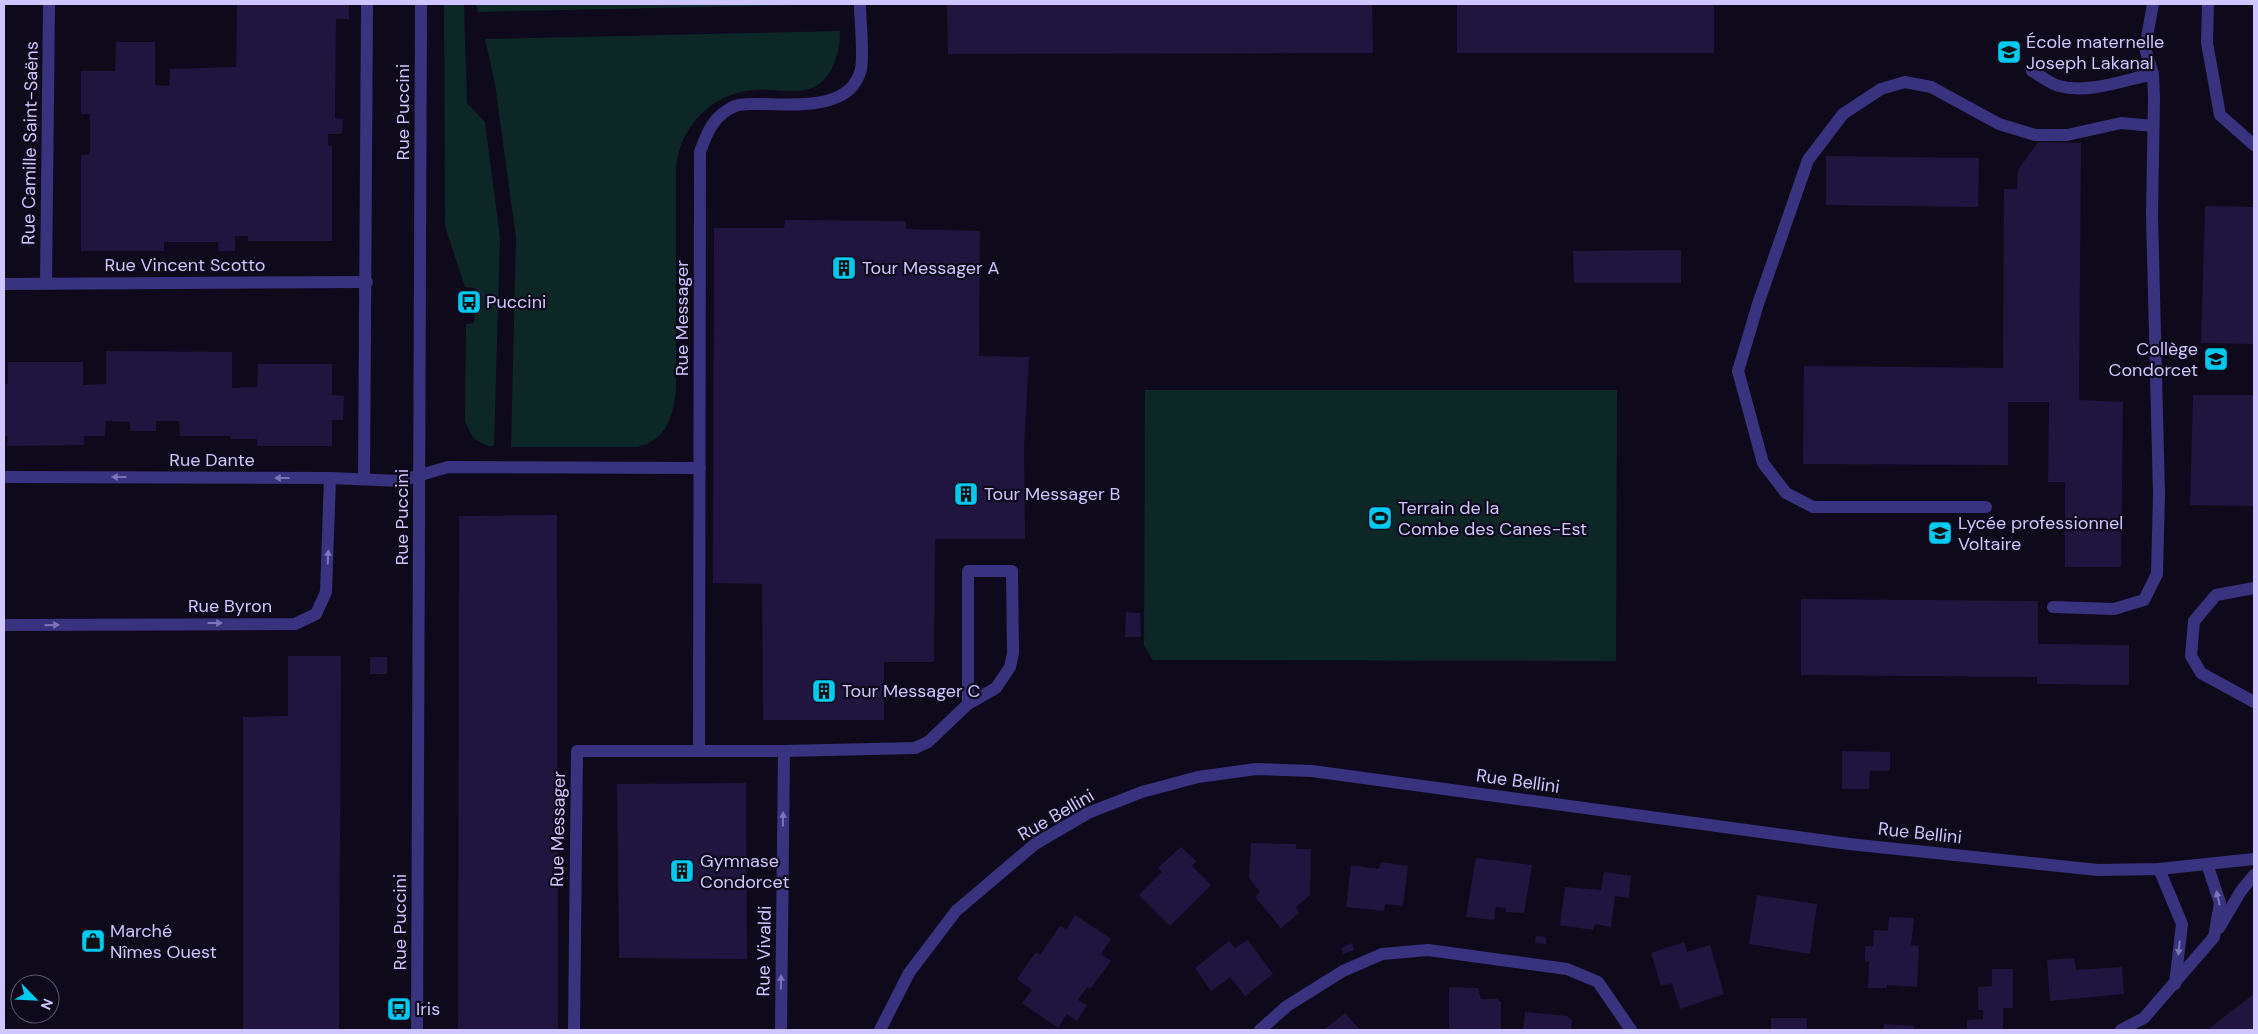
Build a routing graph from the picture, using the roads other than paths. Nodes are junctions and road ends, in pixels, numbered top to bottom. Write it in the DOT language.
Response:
graph roads {
  1 [pos="49,4"];
  2 [pos="368,4"];
  3 [pos="421,4"];
  4 [pos="860,4"];
  5 [pos="2153,4"];
  6 [pos="2208,4"];
  7 [pos="2032,71"];
  8 [pos="2153,74"];
  9 [pos="2154,126"];
  10 [pos="2254,145"];
  11 [pos="366,282"];
  12 [pos="46,283"];
  13 [pos="4,284"];
  14 [pos="700,468"];
  15 [pos="419,476"];
  16 [pos="4,477"];
  17 [pos="330,478"];
  18 [pos="364,479"];
  19 [pos="1986,507"];
  20 [pos="2254,588"];
  21 [pos="2053,607"];
  22 [pos="4,625"];
  23 [pos="2254,702"];
  24 [pos="968,704"];
  25 [pos="700,751"];
  26 [pos="784,751"];
  27 [pos="2254,859"];
  28 [pos="2208,864"];
  29 [pos="2158,869"];
  30 [pos="2254,876"];
  31 [pos="2214,937"];
  32 [pos="2175,984"];
  33 [pos="417,1030"];
  34 [pos="574,1030"];
  35 [pos="781,1030"];
  36 [pos="880,1030"];
  37 [pos="1260,1030"];
  38 [pos="1631,1030"];
  39 [pos="2122,1030"];
  1 -- 12 [label="street, Rue Camille Saint-Saëns"];
  2 -- 11 [label="street"];
  3 -- 15 [label="street, Rue Puccini"];
  4 -- 14 [label="street, Rue Messager"];
  5 -- 8 [label="street"];
  6 -- 10 [label="street"];
  7 -- 8 [label="street"];
  8 -- 9 [label="street"];
  9 -- 19 [label="street"];
  9 -- 21 [label="street"];
  11 -- 12 [label="street, Rue Vincent Scotto"];
  11 -- 18 [label="street"];
  12 -- 13 [label="street, Rue Vincent Scotto"];
  14 -- 15 [label="street, Rue Dante"];
  14 -- 25 [label="street, Rue Messager"];
  15 -- 18 [label="street, Rue Dante"];
  15 -- 33 [label="street, Rue Puccini"];
  17 -- 16 [label="street, Rue Dante, one-way"];
  17 -- 18 [label="street, Rue Dante"];
  22 -- 17 [label="street, Rue Byron, one-way"];
  20 -- 23 [label="street"];
  24 -- 24 [label="street, Rue Messager"];
  24 -- 26 [label="street, Rue Messager"];
  25 -- 26 [label="street, Rue Messager"];
  25 -- 34 [label="street, Rue Messager"];
  35 -- 26 [label="street, Rue Vivaldi, one-way"];
  27 -- 28 [label="street, Rue Bellini"];
  28 -- 29 [label="street, Rue Bellini"];
  31 -- 28 [label="street, one-way"];
  29 -- 32 [label="street, one-way"];
  29 -- 36 [label="street, Rue Bellini"];
  30 -- 31 [label="street"];
  31 -- 32 [label="street"];
  32 -- 39 [label="street"];
  37 -- 38 [label="street"];
}
